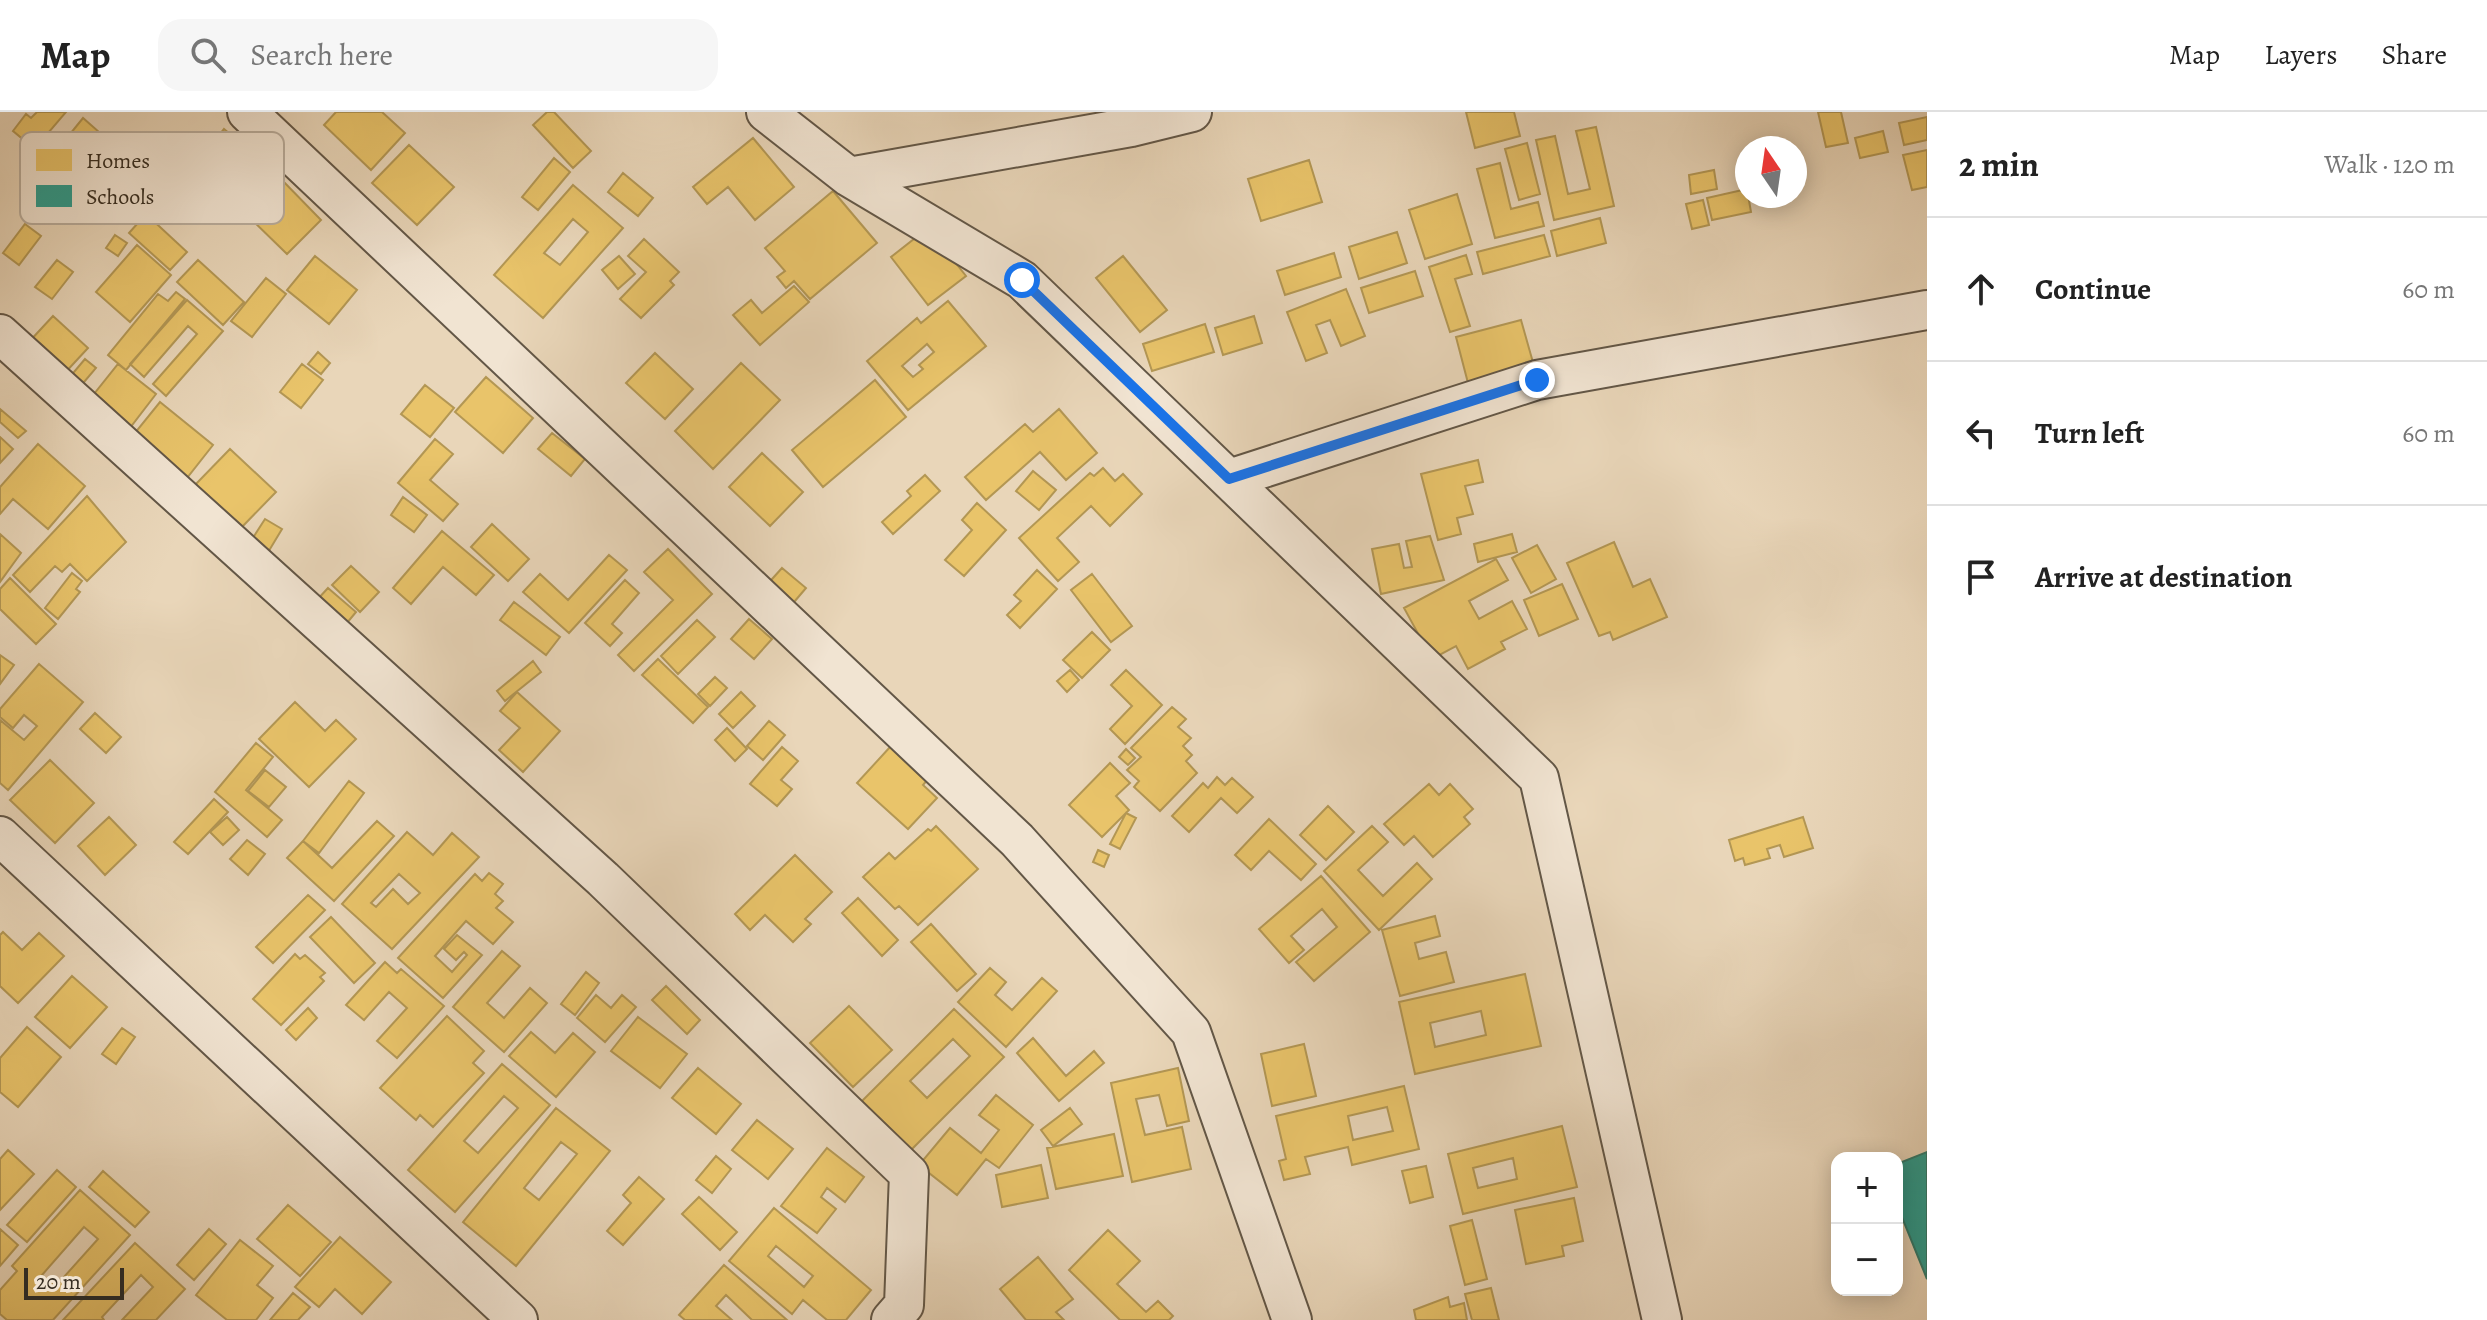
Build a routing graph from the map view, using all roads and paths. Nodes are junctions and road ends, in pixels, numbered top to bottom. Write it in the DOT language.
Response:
graph roads {
  1 [pos="247,112"];
  2 [pos="766,112"];
  3 [pos="1192,112"];
  4 [pos="268,132"];
  5 [pos="284,147"];
  6 [pos="849,177"];
  7 [pos="1927,310"];
  8 [pos="0,334"];
  9 [pos="1229,479"];
  10 [pos="0,836"];
  11 [pos="518,1320"];
  12 [pos="891,1320"];
  13 [pos="1292,1320"];
  14 [pos="1662,1320"];
  1 -- 4 [label="street"];
  2 -- 6 [label="street"];
  3 -- 6 [label="street"];
  5 -- 13 [label="street"];
  6 -- 9 [label="street"];
  7 -- 9 [label="street"];
  8 -- 12 [label="street"];
  9 -- 14 [label="street"];
  10 -- 11 [label="street"];
}
